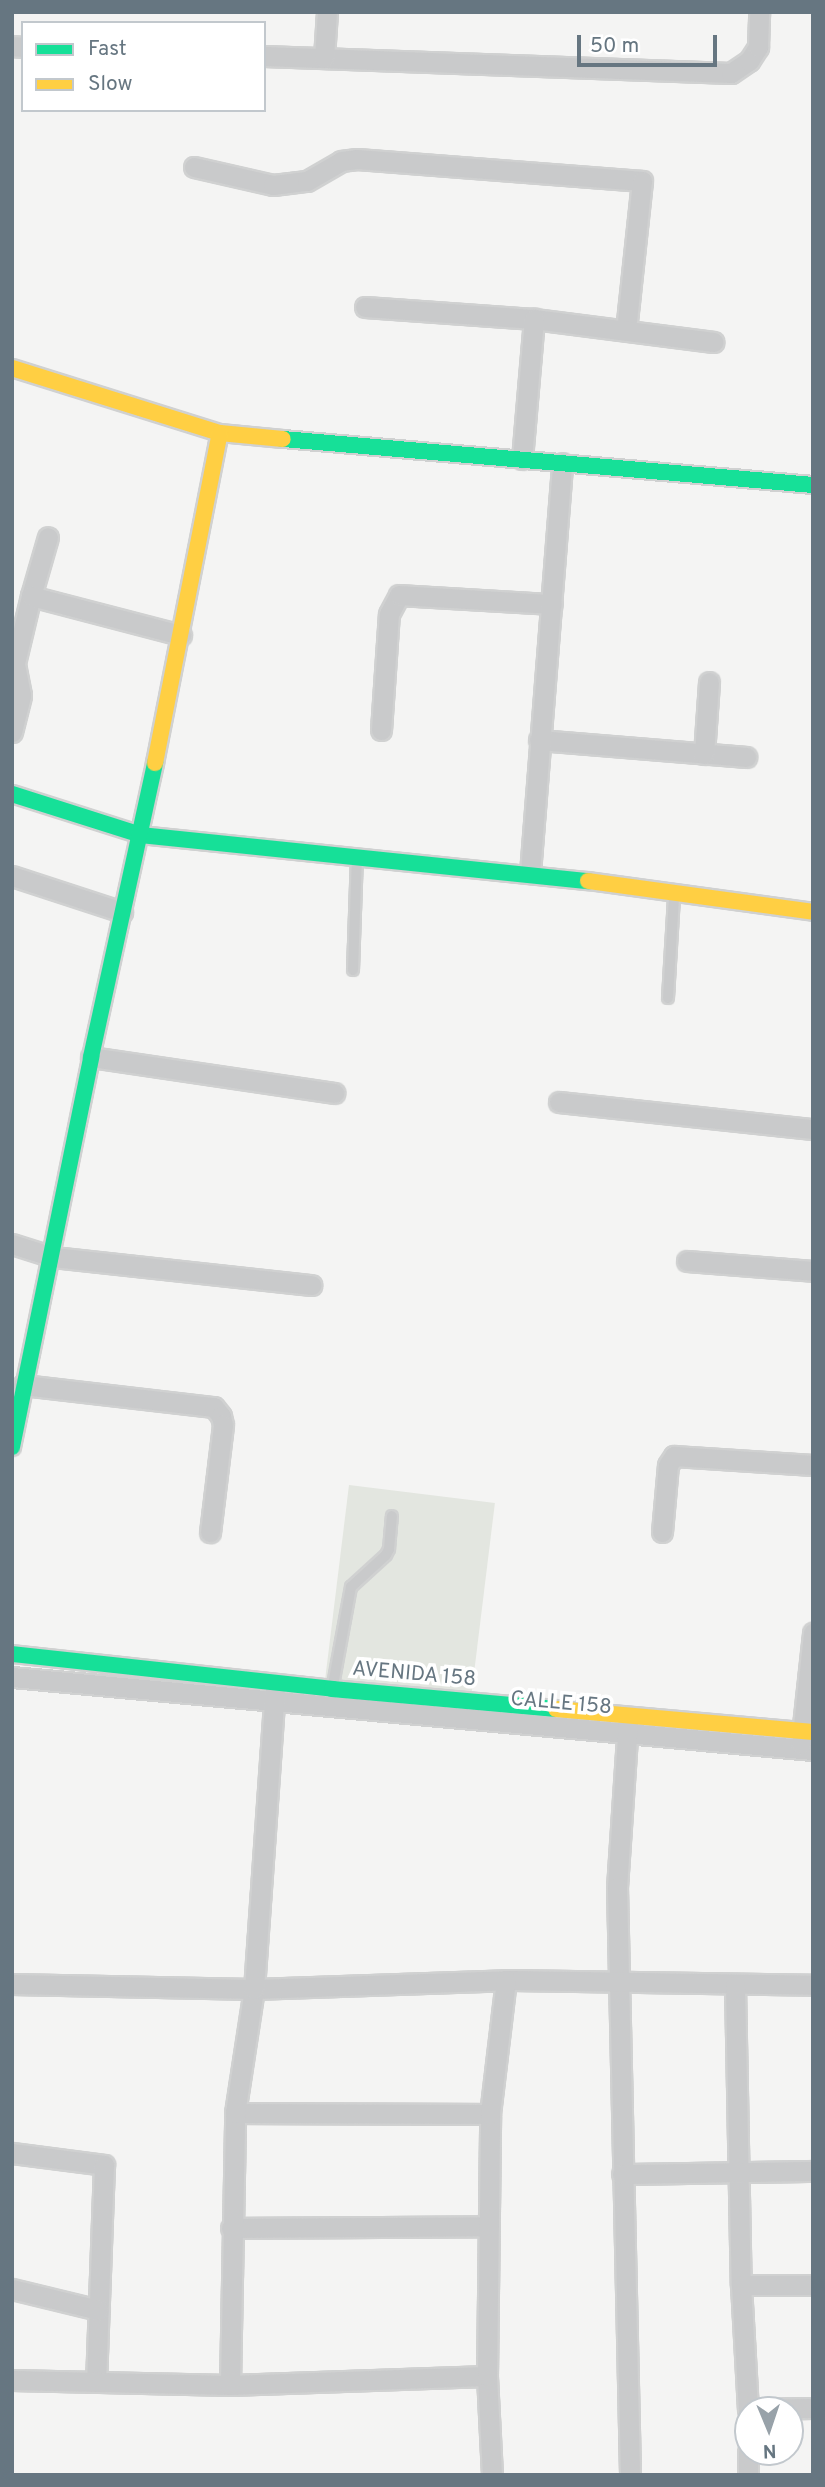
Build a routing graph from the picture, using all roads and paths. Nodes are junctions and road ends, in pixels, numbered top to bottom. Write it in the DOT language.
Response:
graph roads {
  1 [pos="327,12"];
  2 [pos="759,12"];
  3 [pos="266,56"];
  4 [pos="324,58"];
  5 [pos="194,167"];
  6 [pos="365,307"];
  7 [pos="534,319"];
  8 [pos="626,330"];
  9 [pos="713,342"];
  10 [pos="12,368"];
  11 [pos="220,433"];
  12 [pos="522,459"];
  13 [pos="562,463"];
  14 [pos="813,485"];
  15 [pos="48,537"];
  16 [pos="31,596"];
  17 [pos="552,604"];
  18 [pos="181,635"];
  19 [pos="709,682"];
  20 [pos="381,730"];
  21 [pos="12,732"];
  22 [pos="539,740"];
  23 [pos="704,754"];
  24 [pos="746,757"];
  25 [pos="12,794"];
  26 [pos="141,835"];
  27 [pos="357,856"];
  28 [pos="530,873"];
  29 [pos="12,876"];
  30 [pos="674,893"];
  31 [pos="122,912"];
  32 [pos="813,912"];
  33 [pos="353,970"];
  34 [pos="668,998"];
  35 [pos="91,1057"];
  36 [pos="334,1093"];
  37 [pos="559,1102"];
  38 [pos="813,1129"];
  39 [pos="12,1244"];
  40 [pos="53,1257"];
  41 [pos="687,1261"];
  42 [pos="813,1271"];
  43 [pos="311,1285"];
  44 [pos="23,1385"];
  45 [pos="12,1447"];
  46 [pos="813,1465"];
  47 [pos="392,1516"];
  48 [pos="210,1532"];
  49 [pos="662,1532"];
  50 [pos="813,1633"];
  51 [pos="12,1654"];
  52 [pos="12,1677"];
  53 [pos="332,1689"];
  54 [pos="275,1691"];
  55 [pos="628,1723"];
  56 [pos="807,1740"];
  57 [pos="506,1980"];
  58 [pos="618,1982"];
  59 [pos="12,1984"];
  60 [pos="813,1985"];
  61 [pos="735,1986"];
  62 [pos="254,1989"];
  63 [pos="235,2113"];
  64 [pos="490,2114"];
  65 [pos="12,2152"];
  66 [pos="813,2171"];
  67 [pos="622,2174"];
  68 [pos="739,2174"];
  69 [pos="489,2226"];
  70 [pos="231,2228"];
  71 [pos="741,2285"];
  72 [pos="813,2286"];
  73 [pos="12,2289"];
  74 [pos="99,2310"];
  75 [pos="487,2376"];
  76 [pos="12,2380"];
  77 [pos="96,2382"];
  78 [pos="230,2385"];
  79 [pos="747,2396"];
  80 [pos="492,2475"];
  81 [pos="630,2475"];
  1 -- 4 [label="street"];
  2 -- 4 [label="street"];
  3 -- 4 [label="street"];
  5 -- 8 [label="street"];
  6 -- 7 [label="street"];
  7 -- 8 [label="street"];
  7 -- 12 [label="street"];
  8 -- 9 [label="street"];
  10 -- 11 [label="street"];
  11 -- 12 [label="street"];
  11 -- 18 [label="street"];
  12 -- 13 [label="street"];
  13 -- 14 [label="street"];
  13 -- 17 [label="street"];
  15 -- 16 [label="street"];
  16 -- 18 [label="street"];
  16 -- 21 [label="street"];
  17 -- 20 [label="street"];
  17 -- 22 [label="street"];
  18 -- 26 [label="street"];
  19 -- 23 [label="street"];
  22 -- 23 [label="street"];
  22 -- 28 [label="street"];
  23 -- 24 [label="street"];
  25 -- 26 [label="street"];
  26 -- 27 [label="street"];
  26 -- 31 [label="street"];
  27 -- 28 [label="street"];
  27 -- 33 [label="lane"];
  28 -- 30 [label="street"];
  29 -- 31 [label="street"];
  30 -- 32 [label="street"];
  30 -- 34 [label="lane"];
  31 -- 35 [label="street"];
  35 -- 36 [label="street"];
  35 -- 40 [label="street"];
  37 -- 38 [label="street"];
  39 -- 40 [label="street"];
  40 -- 43 [label="street"];
  40 -- 44 [label="street"];
  41 -- 42 [label="street"];
  44 -- 45 [label="street"];
  44 -- 48 [label="street"];
  46 -- 49 [label="street"];
  47 -- 53 [label="lane"];
  50 -- 56 [label="street"];
  51 -- 54 [label="street, AVENIDA 158"];
  52 -- 54 [label="street, CALLE 158"];
  53 -- 54 [label="street, AVENIDA 158"];
  53 -- 55 [label="street, AVENIDA 158"];
  54 -- 55 [label="street, CALLE 158"];
  54 -- 62 [label="street"];
  55 -- 56 [label="street, CALLE 158"];
  55 -- 58 [label="street"];
  57 -- 58 [label="street"];
  57 -- 62 [label="street"];
  57 -- 64 [label="street"];
  58 -- 61 [label="street"];
  58 -- 67 [label="street"];
  59 -- 62 [label="street"];
  60 -- 61 [label="street"];
  61 -- 68 [label="street"];
  62 -- 63 [label="street"];
  63 -- 64 [label="street"];
  63 -- 70 [label="street"];
  64 -- 69 [label="street"];
  65 -- 74 [label="street"];
  66 -- 68 [label="street"];
  67 -- 68 [label="street"];
  67 -- 81 [label="street"];
  68 -- 71 [label="street"];
  69 -- 70 [label="street"];
  69 -- 75 [label="street"];
  70 -- 78 [label="street"];
  71 -- 72 [label="street"];
  71 -- 79 [label="street"];
  73 -- 74 [label="street"];
  74 -- 77 [label="street"];
  75 -- 78 [label="street"];
  75 -- 80 [label="street"];
  76 -- 77 [label="street"];
  77 -- 78 [label="street"];
}
